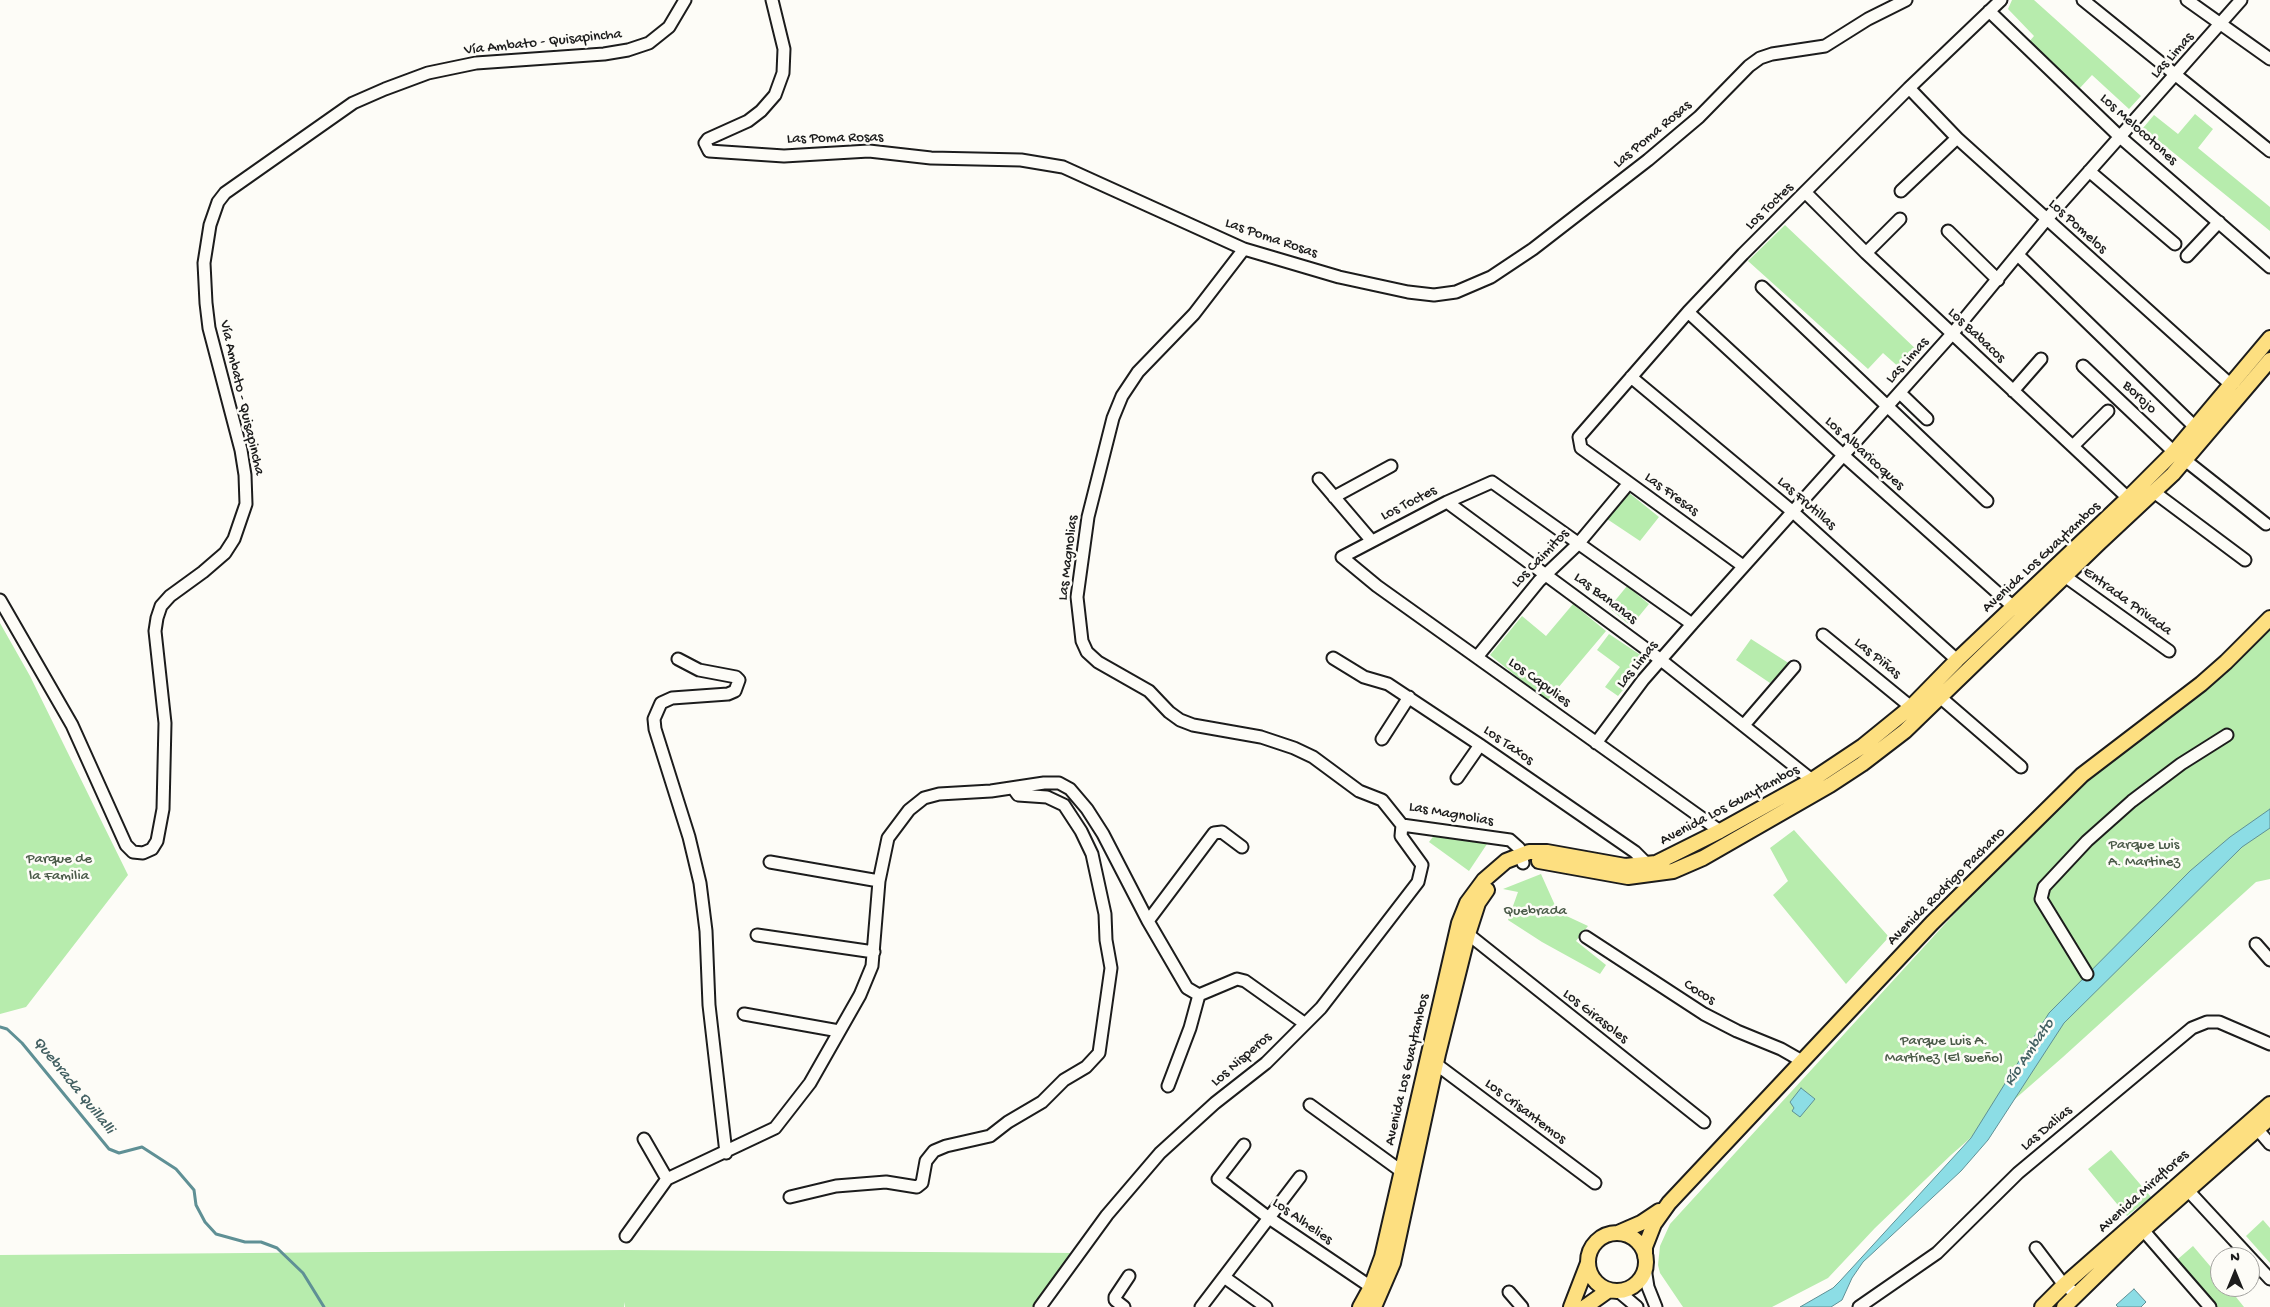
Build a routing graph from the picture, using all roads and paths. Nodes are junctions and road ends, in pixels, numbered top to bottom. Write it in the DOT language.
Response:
graph roads {
  1 [pos="685,0"];
  2 [pos="772,0"];
  3 [pos="1906,0"];
  4 [pos="2001,0"];
  5 [pos="2083,0"];
  6 [pos="2187,0"];
  7 [pos="2240,1"];
  8 [pos="1989,12"];
  9 [pos="2222,23"];
  10 [pos="2270,59"];
  11 [pos="2177,75"];
  12 [pos="1908,88"];
  13 [pos="2119,136"];
  14 [pos="1957,138"];
  15 [pos="2270,151"];
  16 [pos="2089,171"];
  17 [pos="1901,191"];
  18 [pos="1806,193"];
  19 [pos="1900,219"];
  20 [pos="2046,220"];
  21 [pos="2219,222"];
  22 [pos="1948,231"];
  23 [pos="2175,244"];
  24 [pos="1244,249"];
  25 [pos="1866,254"];
  26 [pos="2018,254"];
  27 [pos="2188,256"];
  28 [pos="2270,267"];
  29 [pos="1998,280"];
  30 [pos="1762,287"];
  31 [pos="1688,312"];
  32 [pos="1952,334"];
  33 [pos="2270,338"];
  34 [pos="2042,359"];
  35 [pos="2083,366"];
  36 [pos="2268,368"];
  37 [pos="1631,377"];
  38 [pos="2230,384"];
  39 [pos="2013,390"];
  40 [pos="1900,392"];
  41 [pos="1889,405"];
  42 [pos="2108,411"];
  43 [pos="1927,419"];
  44 [pos="2195,427"];
  45 [pos="2073,446"];
  46 [pos="1581,448"];
  47 [pos="2174,452"];
  48 [pos="1843,455"];
  49 [pos="2185,460"];
  50 [pos="1391,466"];
  51 [pos="1319,479"];
  52 [pos="1628,483"];
  53 [pos="2154,492"];
  54 [pos="1334,497"];
  55 [pos="2128,498"];
  56 [pos="1987,501"];
  57 [pos="1447,502"];
  58 [pos="1793,512"];
  59 [pos="2266,524"];
  60 [pos="1371,540"];
  61 [pos="1578,544"];
  62 [pos="1342,557"];
  63 [pos="2245,560"];
  64 [pos="1743,566"];
  65 [pos="1546,574"];
  66 [pos="2066,577"];
  67 [pos="0,600"];
  68 [pos="2018,611"];
  69 [pos="2270,618"];
  70 [pos="1692,624"];
  71 [pos="1823,635"];
  72 [pos="2169,651"];
  73 [pos="1477,657"];
  74 [pos="1334,658"];
  75 [pos="678,659"];
  76 [pos="1661,660"];
  77 [pos="1957,660"];
  78 [pos="1794,667"];
  79 [pos="1409,697"];
  80 [pos="1940,697"];
  81 [pos="1911,707"];
  82 [pos="1744,725"];
  83 [pos="2227,735"];
  84 [pos="1382,739"];
  85 [pos="1596,742"];
  86 [pos="1480,745"];
  87 [pos="2021,767"];
  88 [pos="1456,778"];
  89 [pos="1812,780"];
  90 [pos="1013,788"];
  91 [pos="1402,825"];
  92 [pos="1720,831"];
  93 [pos="1242,848"];
  94 [pos="1522,858"];
  95 [pos="770,862"];
  96 [pos="1647,870"];
  97 [pos="879,881"];
  98 [pos="1487,883"];
  99 [pos="1148,921"];
  100 [pos="1468,934"];
  101 [pos="756,935"];
  102 [pos="1586,937"];
  103 [pos="2256,944"];
  104 [pos="874,952"];
  105 [pos="2270,960"];
  106 [pos="2087,974"];
  107 [pos="1199,995"];
  108 [pos="744,1014"];
  109 [pos="1304,1023"];
  110 [pos="839,1031"];
  111 [pos="2270,1044"];
  112 [pos="1435,1056"];
  113 [pos="1802,1061"];
  114 [pos="1168,1086"];
  115 [pos="2270,1104"];
  116 [pos="1310,1105"];
  117 [pos="2270,1118"];
  118 [pos="1704,1122"];
  119 [pos="2254,1125"];
  120 [pos="644,1139"];
  121 [pos="2270,1144"];
  122 [pos="1244,1145"];
  123 [pos="726,1153"];
  124 [pos="1401,1171"];
  125 [pos="1300,1177"];
  126 [pos="667,1179"];
  127 [pos="1595,1183"];
  128 [pos="2184,1186"];
  129 [pos="790,1197"];
  130 [pos="1669,1203"];
  131 [pos="1269,1218"];
  132 [pos="2143,1230"];
  133 [pos="1618,1233"];
  134 [pos="626,1236"];
  135 [pos="2036,1248"];
  136 [pos="1588,1262"];
  137 [pos="1645,1262"];
  138 [pos="1129,1276"];
  139 [pos="1224,1277"];
  140 [pos="2270,1279"];
  141 [pos="2064,1284"];
  142 [pos="1371,1287"];
  143 [pos="1613,1290"];
  144 [pos="1508,1292"];
  145 [pos="2077,1294"];
  146 [pos="1120,1305"];
  147 [pos="1040,1307"];
  148 [pos="1201,1307"];
  149 [pos="1266,1307"];
  150 [pos="1360,1307"];
  151 [pos="1374,1307"];
  152 [pos="1522,1307"];
  153 [pos="1571,1307"];
  154 [pos="1585,1307"];
  155 [pos="1637,1307"];
  156 [pos="1656,1307"];
  157 [pos="1859,1307"];
  158 [pos="2042,1307"];
  159 [pos="2064,1307"];
  160 [pos="2210,1307"];
  1 -- 67 [label="street, Vía Ambato - Quisapincha"];
  2 -- 24 [label="street, Las Poma Rosas"];
  3 -- 24 [label="street, Las Poma Rosas"];
  4 -- 8 [label="street, Los Toctes"];
  5 -- 11 [label="street"];
  6 -- 9 [label="street"];
  7 -- 9 [label="street, Las Limas"];
  8 -- 12 [label="street, Los Toctes"];
  8 -- 13 [label="street, Los Melocotones"];
  9 -- 10 [label="street"];
  9 -- 11 [label="street, Las Limas"];
  11 -- 13 [label="street, Las Limas"];
  11 -- 15 [label="street"];
  12 -- 14 [label="street, Los Pomelos"];
  12 -- 18 [label="street, Los Toctes"];
  13 -- 16 [label="street, Las Limas"];
  13 -- 21 [label="street, Los Melocotones"];
  14 -- 17 [label="street"];
  14 -- 20 [label="street, Los Pomelos"];
  16 -- 20 [label="street, Las Limas"];
  16 -- 23 [label="street"];
  18 -- 25 [label="street, Los Babacos"];
  18 -- 31 [label="street, Los Toctes"];
  19 -- 25 [label="street"];
  20 -- 26 [label="street, Las Limas"];
  20 -- 38 [label="street, Los Pomelos"];
  21 -- 27 [label="street"];
  21 -- 28 [label="street, Los Melocotones"];
  22 -- 29 [label="street"];
  24 -- 91 [label="street, Las Magnolias"];
  25 -- 32 [label="street, Los Babacos"];
  26 -- 29 [label="street, Las Limas"];
  26 -- 44 [label="street"];
  29 -- 32 [label="street, Las Limas"];
  30 -- 41 [label="street"];
  31 -- 37 [label="street, Los Toctes"];
  31 -- 48 [label="street, Los Albaricoques"];
  32 -- 39 [label="street, Los Babacos"];
  32 -- 40 [label="street, Las Limas"];
  33 -- 38 [label="main road, Avenida Los Guaytambos"];
  34 -- 39 [label="street"];
  35 -- 47 [label="street, Borojo"];
  36 -- 49 [label="main road, Avenida Los Guaytambos"];
  37 -- 46 [label="street, Los Toctes"];
  37 -- 58 [label="street, Las Frutillas"];
  38 -- 44 [label="main road, Avenida Los Guaytambos"];
  39 -- 45 [label="street, Los Babacos"];
  40 -- 41 [label="street, Las Limas"];
  40 -- 43 [label="street"];
  41 -- 48 [label="street, Las Limas"];
  41 -- 56 [label="street"];
  42 -- 45 [label="street"];
  44 -- 47 [label="main road, Avenida Los Guaytambos"];
  45 -- 55 [label="street, Los Babacos"];
  46 -- 52 [label="street, Las Fresas"];
  47 -- 55 [label="main road, Avenida Los Guaytambos"];
  48 -- 58 [label="street, Las Limas"];
  48 -- 68 [label="street, Los Albaricoques"];
  49 -- 53 [label="main road, Avenida Los Guaytambos"];
  49 -- 59 [label="street"];
  50 -- 54 [label="street"];
  51 -- 54 [label="street"];
  52 -- 61 [label="street, Los Caimitos"];
  52 -- 64 [label="street, Las Fresas"];
  53 -- 63 [label="street"];
  53 -- 66 [label="main road, Avenida Los Guaytambos"];
  54 -- 60 [label="street"];
  55 -- 68 [label="main road, Avenida Los Guaytambos"];
  57 -- 60 [label="street, Los Toctes"];
  57 -- 61 [label="street, Los Toctes"];
  57 -- 65 [label="street, Las Bananas"];
  58 -- 64 [label="street, Las Limas"];
  58 -- 77 [label="street, Las Frutillas"];
  60 -- 62 [label="street, Los Toctes"];
  61 -- 65 [label="street, Los Caimitos"];
  61 -- 70 [label="street"];
  62 -- 73 [label="street, Los Capulies"];
  64 -- 70 [label="street, Las Limas"];
  65 -- 73 [label="street, Los Caimitos"];
  65 -- 76 [label="street, Las Bananas"];
  66 -- 68 [label="main road, Avenida Los Guaytambos"];
  66 -- 72 [label="street, Entrada Privada"];
  68 -- 77 [label="main road, Avenida Los Guaytambos"];
  68 -- 80 [label="main road, Avenida Los Guaytambos"];
  69 -- 113 [label="main road, Avenida Rodrigo Pachano"];
  70 -- 76 [label="street, Las Limas"];
  71 -- 81 [label="street, Las Piñas"];
  73 -- 85 [label="street, Los Capulies"];
  74 -- 79 [label="street, Los Taxos"];
  75 -- 123 [label="street"];
  76 -- 82 [label="street, Las Bananas"];
  76 -- 85 [label="street, Las Limas"];
  77 -- 81 [label="main road, Avenida Los Guaytambos"];
  78 -- 82 [label="street"];
  79 -- 84 [label="street"];
  79 -- 86 [label="street, Los Taxos"];
  80 -- 87 [label="street"];
  80 -- 96 [label="main road, Avenida Los Guaytambos"];
  81 -- 89 [label="main road, Avenida Los Guaytambos"];
  82 -- 89 [label="street, Las Bananas"];
  83 -- 106 [label="street"];
  85 -- 92 [label="street, Los Capulies"];
  86 -- 88 [label="street"];
  86 -- 96 [label="street, Los Taxos"];
  89 -- 92 [label="main road, Avenida Los Guaytambos"];
  90 -- 97 [label="street"];
  90 -- 99 [label="street"];
  90 -- 129 [label="street"];
  91 -- 94 [label="street, Las Magnolias"];
  91 -- 109 [label="street, Los Nisperos"];
  92 -- 96 [label="main road, Avenida Los Guaytambos"];
  93 -- 99 [label="street"];
  94 -- 96 [label="main road, Avenida Los Guaytambos"];
  94 -- 98 [label="main road, Avenida Los Guaytambos"];
  95 -- 97 [label="street"];
  97 -- 104 [label="street"];
  98 -- 100 [label="main road, Avenida Los Guaytambos"];
  98 -- 112 [label="main road, Avenida Los Guaytambos"];
  99 -- 107 [label="street"];
  100 -- 112 [label="main road, Avenida Los Guaytambos"];
  100 -- 118 [label="street, Los Girasoles"];
  101 -- 104 [label="street"];
  102 -- 113 [label="street, Cocos"];
  103 -- 105 [label="street"];
  104 -- 110 [label="street"];
  107 -- 109 [label="street"];
  107 -- 114 [label="street"];
  108 -- 110 [label="street"];
  109 -- 147 [label="street, Los Nisperos"];
  110 -- 123 [label="street"];
  111 -- 157 [label="street, Las Dalias"];
  112 -- 124 [label="main road, Avenida Los Guaytambos"];
  112 -- 127 [label="street, Los Crisantemos"];
  112 -- 151 [label="main road, Avenida Los Guaytambos"];
  113 -- 130 [label="main road, Avenida Rodrigo Pachano"];
  115 -- 119 [label="main road, Avenida Miraflores"];
  116 -- 124 [label="street"];
  117 -- 119 [label="main road, Avenida Miraflores"];
  119 -- 121 [label="street"];
  119 -- 128 [label="main road, Avenida Miraflores"];
  120 -- 126 [label="street"];
  122 -- 131 [label="street, Los Alhelies"];
  123 -- 126 [label="street"];
  124 -- 142 [label="main road, Avenida Los Guaytambos"];
  125 -- 131 [label="street"];
  126 -- 134 [label="street"];
  128 -- 132 [label="main road, Avenida Miraflores"];
  128 -- 140 [label="street"];
  128 -- 141 [label="main road, Avenida Miraflores"];
  130 -- 133 [label="main road, Avenida Rodrigo Pachano"];
  130 -- 137 [label="main road, Avenida Rodrigo Pachano"];
  131 -- 139 [label="street"];
  131 -- 142 [label="street, Los Alhelies"];
  132 -- 145 [label="main road, Avenida Miraflores"];
  132 -- 160 [label="street"];
  133 -- 136 [label="main road"];
  133 -- 137 [label="main road"];
  135 -- 141 [label="street"];
  136 -- 143 [label="main road"];
  136 -- 153 [label="main road"];
  137 -- 143 [label="main road"];
  137 -- 156 [label="street"];
  138 -- 146 [label="street"];
  139 -- 148 [label="street"];
  139 -- 149 [label="street"];
  141 -- 145 [label="street"];
  141 -- 158 [label="main road, Avenida Miraflores"];
  142 -- 150 [label="main road, Avenida Los Guaytambos"];
  143 -- 154 [label="main road"];
  143 -- 155 [label="street"];
  144 -- 152 [label="street"];
  145 -- 159 [label="main road, Avenida Miraflores"];
}
